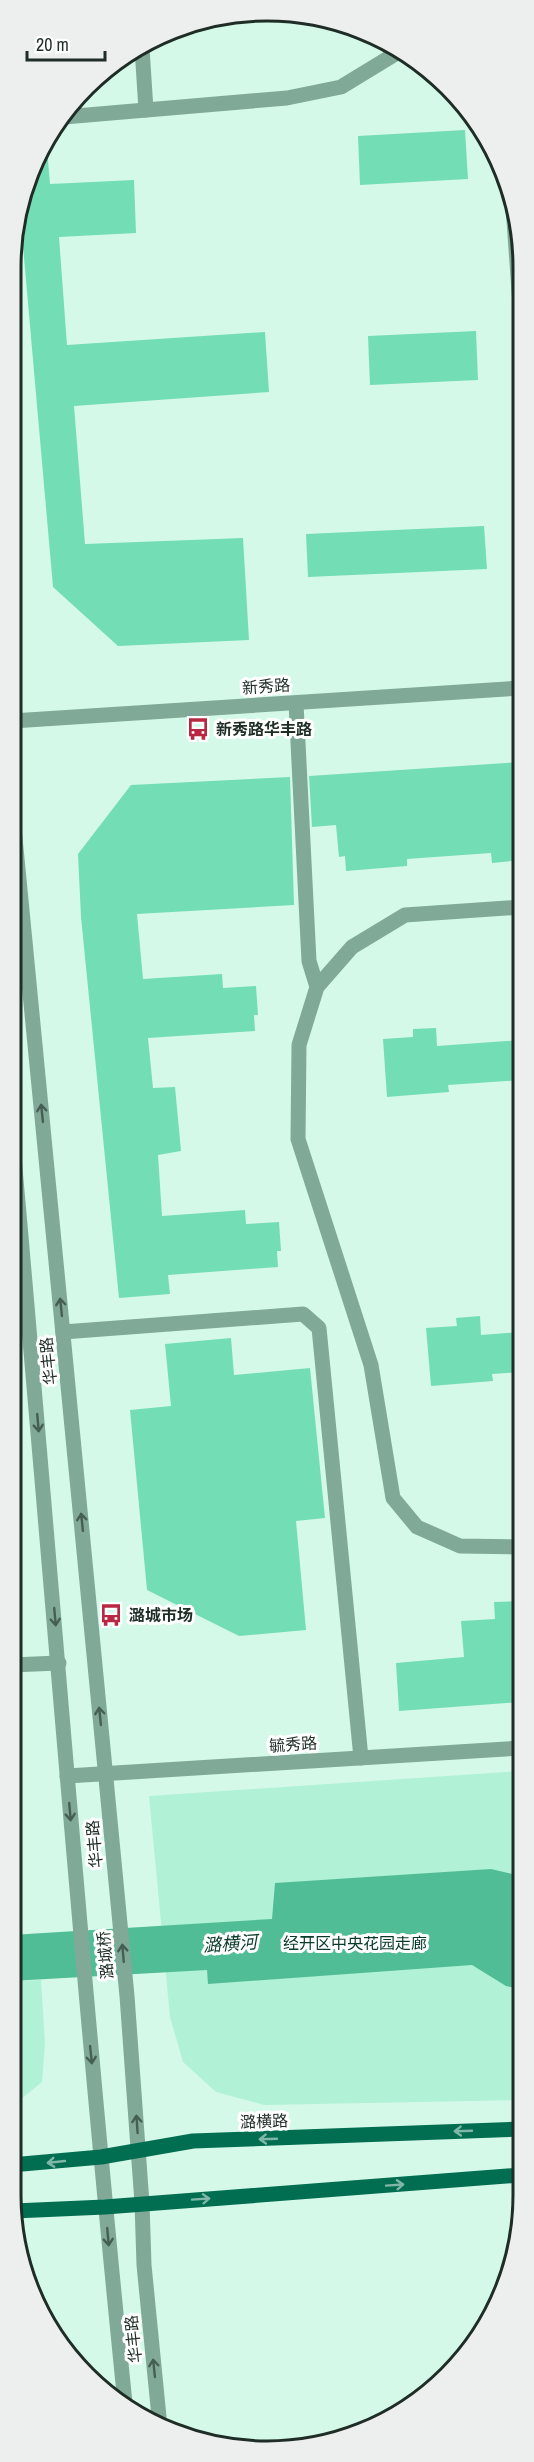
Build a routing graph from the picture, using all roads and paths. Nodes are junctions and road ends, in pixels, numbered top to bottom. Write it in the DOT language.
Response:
graph roads {
  1 [pos="143,55"];
  2 [pos="393,56"];
  3 [pos="147,110"];
  4 [pos="73,116"];
  5 [pos="513,689"];
  6 [pos="296,703"];
  7 [pos="21,719"];
  8 [pos="21,900"];
  9 [pos="513,908"];
  10 [pos="317,987"];
  11 [pos="21,1236"];
  12 [pos="63,1332"];
  13 [pos="513,1547"];
  14 [pos="59,1663"];
  15 [pos="21,1665"];
  16 [pos="513,1748"];
  17 [pos="361,1758"];
  18 [pos="106,1774"];
  19 [pos="67,1776"];
  20 [pos="119,1911"];
  21 [pos="79,1913"];
  22 [pos="127,1996"];
  23 [pos="84,1997"];
  24 [pos="513,2129"];
  25 [pos="139,2151"];
  26 [pos="101,2157"];
  27 [pos="21,2164"];
  28 [pos="513,2176"];
  29 [pos="142,2204"];
  30 [pos="105,2207"];
  31 [pos="22,2211"];
  32 [pos="124,2396"];
  33 [pos="159,2416"];
  1 -- 3 [label="street"];
  2 -- 3 [label="street"];
  3 -- 4 [label="street"];
  5 -- 6 [label="street, 新秀路"];
  6 -- 7 [label="street, 新秀路"];
  6 -- 10 [label="street"];
  12 -- 8 [label="street, 华丰路, one-way"];
  9 -- 10 [label="street"];
  10 -- 13 [label="street"];
  11 -- 14 [label="street, 华丰路, one-way"];
  12 -- 17 [label="street"];
  18 -- 12 [label="street, 华丰路, one-way"];
  14 -- 15 [label="street"];
  14 -- 19 [label="street, 华丰路"];
  16 -- 17 [label="street, 毓秀路"];
  17 -- 18 [label="street, 毓秀路"];
  18 -- 19 [label="street, 毓秀路"];
  18 -- 20 [label="street, 华丰路"];
  19 -- 21 [label="street, 华丰路, one-way"];
  22 -- 20 [label="street, 潞城桥, one-way"];
  21 -- 23 [label="street, 潞城桥"];
  25 -- 22 [label="street, 华丰路, one-way"];
  23 -- 26 [label="street, 华丰路, one-way"];
  24 -- 25 [label="main road, 潞横路, one-way"];
  25 -- 26 [label="main road, 潞横路"];
  25 -- 29 [label="street, 华丰路"];
  26 -- 27 [label="main road, 潞横路, one-way"];
  26 -- 30 [label="street, 华丰路"];
  29 -- 28 [label="main road, one-way"];
  29 -- 30 [label="main road"];
  33 -- 29 [label="street, 华丰路, one-way"];
  30 -- 31 [label="main road"];
  30 -- 32 [label="street, 华丰路, one-way"];
}
